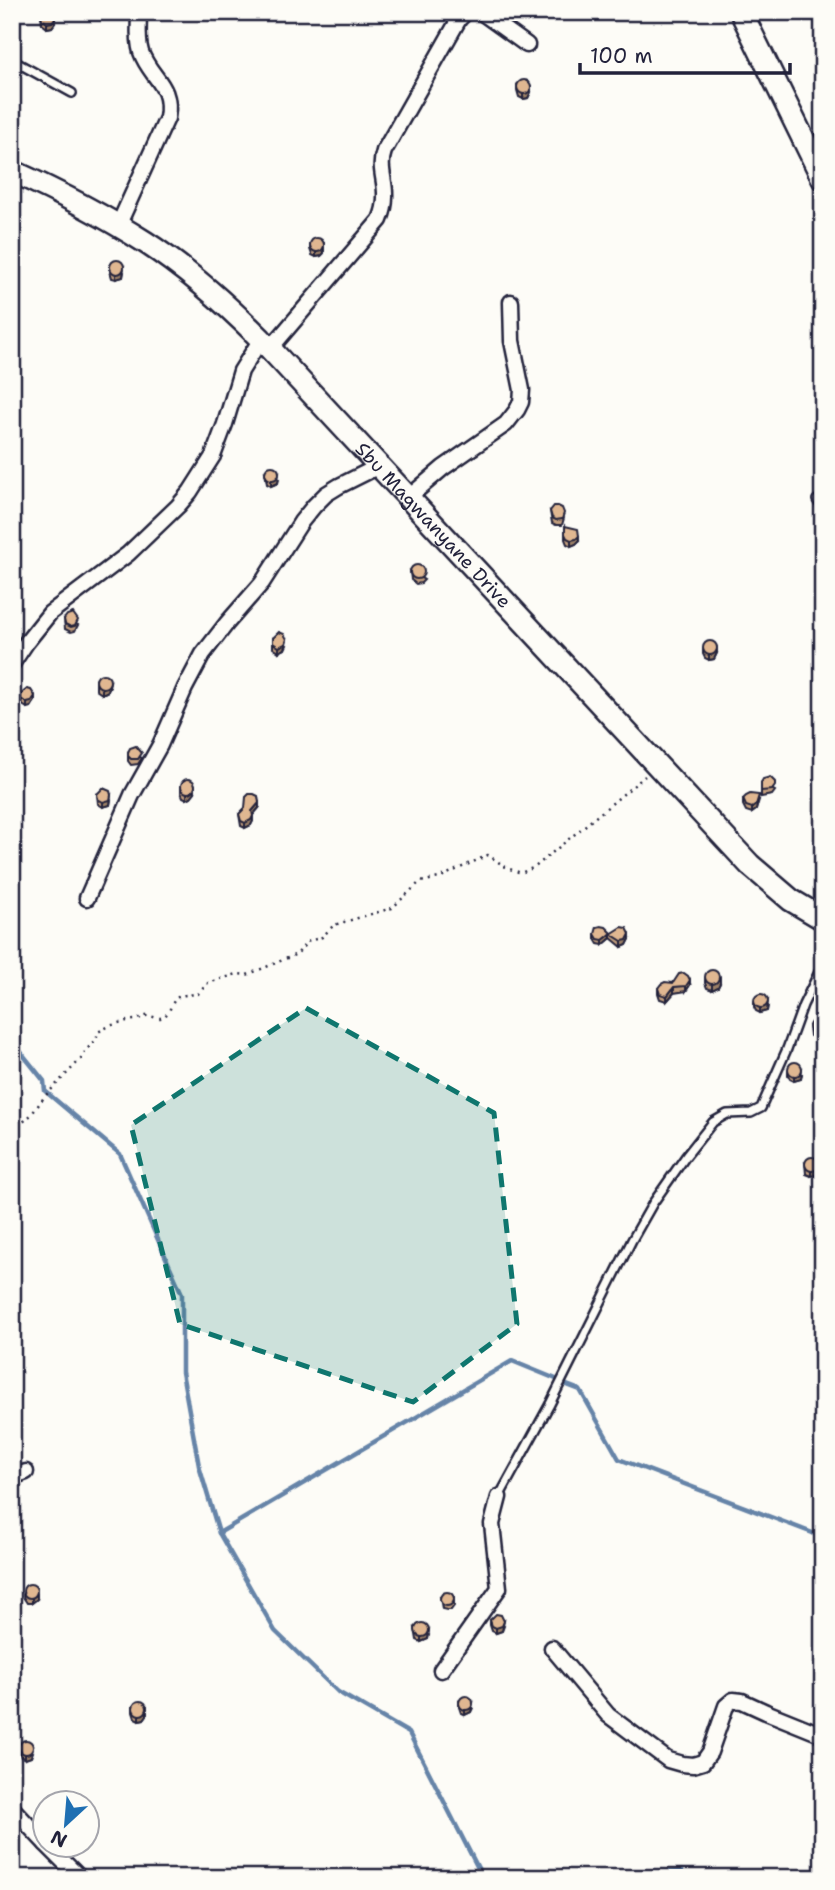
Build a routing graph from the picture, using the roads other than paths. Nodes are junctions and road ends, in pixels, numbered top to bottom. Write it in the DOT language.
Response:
graph roads {
  1 [pos="139,12"];
  2 [pos="467,12"];
  3 [pos="481,12"];
  4 [pos="741,12"];
  5 [pos="527,45"];
  6 [pos="12,60"];
  7 [pos="72,93"];
  8 [pos="13,173"];
  9 [pos="823,179"];
  10 [pos="118,226"];
  11 [pos="511,302"];
  12 [pos="266,344"];
  13 [pos="379,466"];
  14 [pos="409,497"];
  15 [pos="817,500"];
  16 [pos="823,509"];
  17 [pos="12,664"];
  18 [pos="87,898"];
  19 [pos="823,919"];
  20 [pos="823,964"];
  21 [pos="499,1497"];
  22 [pos="552,1648"];
  23 [pos="441,1670"];
  24 [pos="823,1735"];
  25 [pos="12,1808"];
  26 [pos="32,1829"];
  27 [pos="60,1858"];
  28 [pos="79,1878"];
  1 -- 10 [label="street"];
  2 -- 12 [label="street"];
  3 -- 5 [label="street"];
  4 -- 9 [label="main road"];
  6 -- 7 [label="lane"];
  8 -- 10 [label="main road, Sbu Magwanyane Drive"];
  10 -- 12 [label="main road, Sbu Magwanyane Drive"];
  11 -- 14 [label="street"];
  12 -- 13 [label="main road, Sbu Magwanyane Drive"];
  12 -- 17 [label="street"];
  13 -- 14 [label="main road, Sbu Magwanyane Drive"];
  13 -- 18 [label="street"];
  14 -- 19 [label="main road, Sbu Magwanyane Drive"];
  15 -- 16 [label="lane"];
  20 -- 21 [label="lane"];
  21 -- 23 [label="street"];
  22 -- 24 [label="street"];
  25 -- 26 [label="street"];
  27 -- 28 [label="street"];
}
